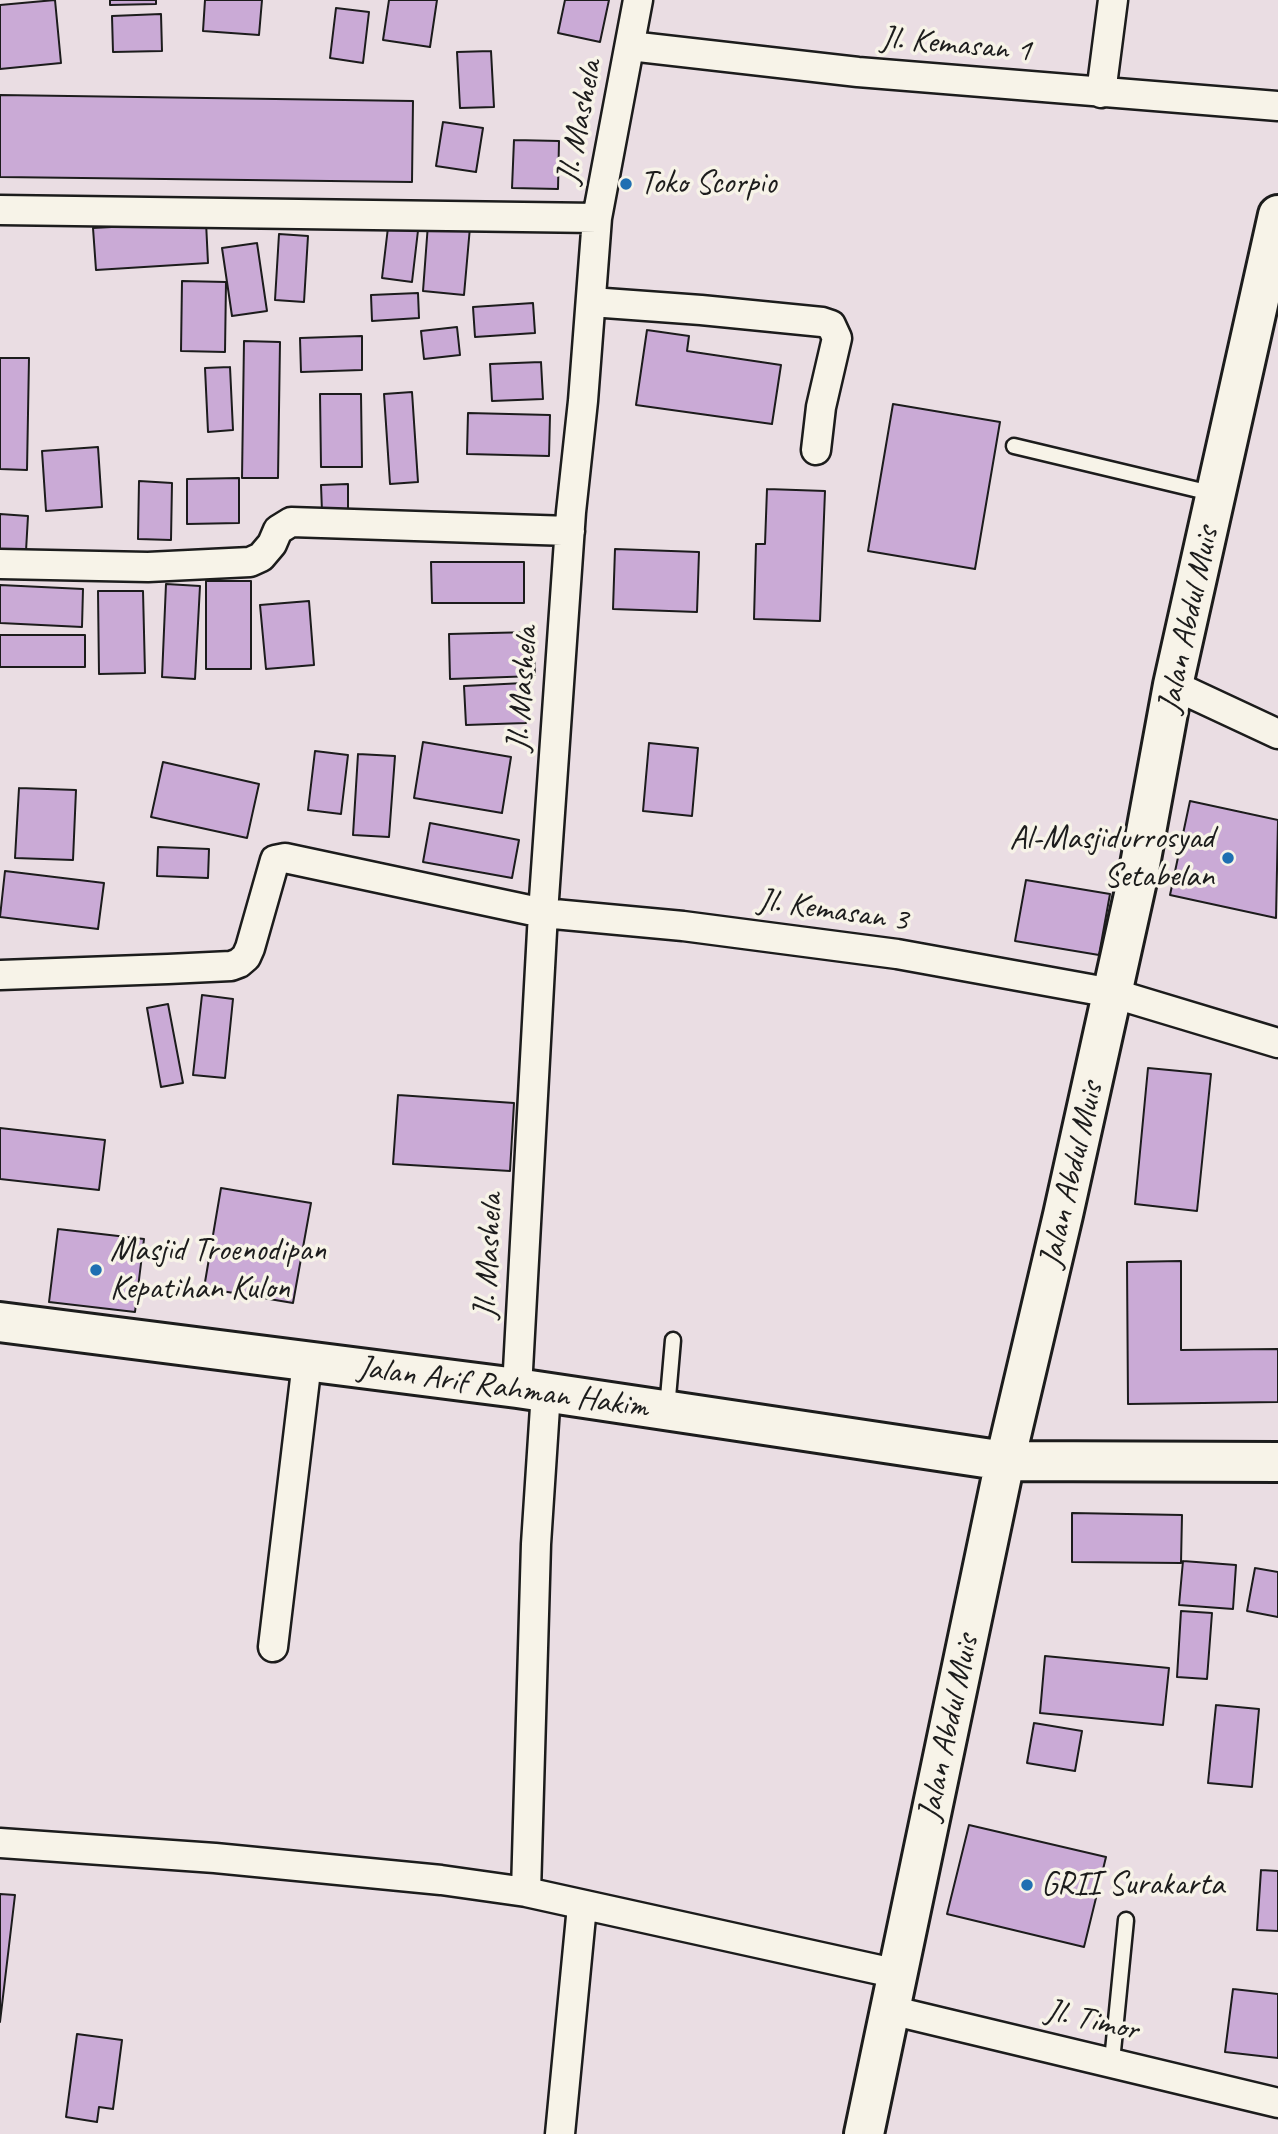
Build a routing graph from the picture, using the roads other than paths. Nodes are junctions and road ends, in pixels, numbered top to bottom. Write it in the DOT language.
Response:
graph roads {
  1 [pos="638,0"];
  2 [pos="1113,0"];
  3 [pos="629,46"];
  4 [pos="1101,93"];
  5 [pos="1278,106"];
  6 [pos="0,210"];
  7 [pos="1278,215"];
  8 [pos="597,218"];
  9 [pos="591,302"];
  10 [pos="1014,446"];
  11 [pos="816,450"];
  12 [pos="1216,495"];
  13 [pos="569,531"];
  14 [pos="0,564"];
  15 [pos="1173,685"];
  16 [pos="1278,734"];
  17 [pos="543,913"];
  18 [pos="0,975"];
  19 [pos="1112,993"];
  20 [pos="1278,1043"];
  21 [pos="0,1322"];
  22 [pos="673,1340"];
  23 [pos="307,1362"];
  24 [pos="531,1390"];
  25 [pos="667,1410"];
  26 [pos="1005,1461"];
  27 [pos="1278,1462"];
  28 [pos="273,1647"];
  29 [pos="0,1843"];
  30 [pos="526,1892"];
  31 [pos="582,1906"];
  32 [pos="1126,1920"];
  33 [pos="894,1992"];
  34 [pos="1112,2061"];
  35 [pos="1278,2103"];
  36 [pos="560,2134"];
  37 [pos="864,2134"];
  1 -- 3 [label="street, Jl. Mashela"];
  2 -- 4 [label="street"];
  3 -- 4 [label="street, Jl. Kemasan 1"];
  3 -- 8 [label="street, Jl. Mashela"];
  4 -- 5 [label="street, Jl. Kemasan 1"];
  6 -- 8 [label="street"];
  7 -- 12 [label="street, Jalan Abdul Muis"];
  8 -- 9 [label="street, Jl. Mashela"];
  9 -- 11 [label="street"];
  9 -- 13 [label="street, Jl. Mashela"];
  10 -- 12 [label="lane"];
  12 -- 15 [label="street, Jalan Abdul Muis"];
  13 -- 14 [label="street"];
  13 -- 17 [label="street, Jl. Mashela"];
  15 -- 16 [label="street"];
  15 -- 19 [label="street, Jalan Abdul Muis"];
  17 -- 18 [label="street, Jl. Kemasan 3"];
  17 -- 19 [label="street, Jl. Kemasan 3"];
  17 -- 24 [label="street, Jl. Mashela"];
  19 -- 20 [label="street, Jl. Kemasan 3"];
  19 -- 26 [label="street, Jalan Abdul Muis"];
  21 -- 23 [label="street, Jalan Arif Rahman Hakim"];
  22 -- 25 [label="lane"];
  23 -- 24 [label="street, Jalan Arif Rahman Hakim"];
  23 -- 28 [label="street"];
  24 -- 25 [label="street, Jalan Arif Rahman Hakim"];
  24 -- 30 [label="street, Jl. Mashela"];
  25 -- 26 [label="street, Jalan Arif Rahman Hakim"];
  26 -- 27 [label="street, Jalan Arif Rahman Hakim"];
  26 -- 33 [label="street, Jalan Abdul Muis"];
  29 -- 30 [label="street, Jl. Timor"];
  30 -- 31 [label="street, Jl. Timor"];
  31 -- 33 [label="street, Jl. Timor"];
  31 -- 36 [label="street"];
  32 -- 34 [label="lane"];
  33 -- 34 [label="street, Jl. Timor"];
  33 -- 37 [label="street, Jalan Abdul Muis"];
  34 -- 35 [label="street, Jl. Timor"];
}
